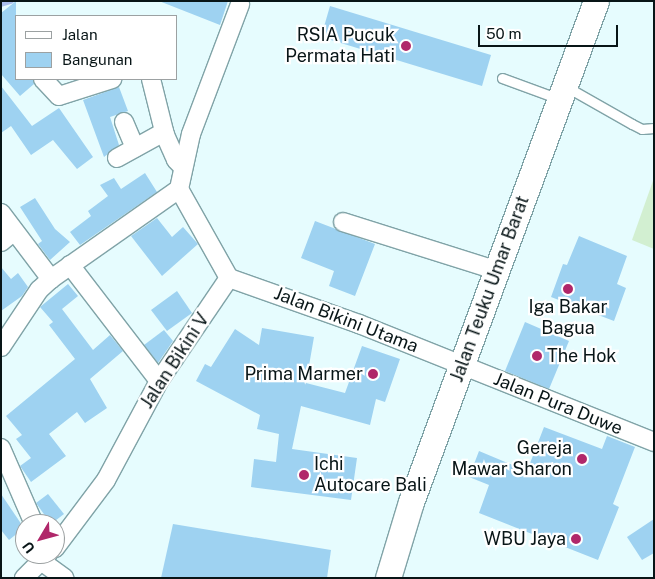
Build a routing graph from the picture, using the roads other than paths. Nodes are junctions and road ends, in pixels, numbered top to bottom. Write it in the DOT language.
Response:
graph roads {
  1 [pos="596,1"];
  2 [pos="240,4"];
  3 [pos="502,78"];
  4 [pos="44,80"];
  5 [pos="109,80"];
  6 [pos="151,80"];
  7 [pos="562,92"];
  8 [pos="124,122"];
  9 [pos="654,128"];
  10 [pos="164,132"];
  11 [pos="134,148"];
  12 [pos="116,158"];
  13 [pos="183,167"];
  14 [pos="179,189"];
  15 [pos="1,213"];
  16 [pos="343,222"];
  17 [pos="8,236"];
  18 [pos="70,265"];
  19 [pos="498,271"];
  20 [pos="229,278"];
  21 [pos="51,279"];
  22 [pos="1,347"];
  23 [pos="462,365"];
  24 [pos="159,381"];
  25 [pos="654,442"];
  26 [pos="1,448"];
  27 [pos="30,514"];
  28 [pos="65,535"];
  29 [pos="39,564"];
  30 [pos="51,564"];
  31 [pos="24,578"];
  32 [pos="64,578"];
  33 [pos="388,578"];
  1 -- 7 [label="main road, Jalan Teuku Umar Barat"];
  2 -- 13 [label="street"];
  3 -- 7 [label="lane"];
  4 -- 5 [label="street"];
  6 -- 10 [label="street"];
  7 -- 9 [label="lane"];
  7 -- 19 [label="main road, Jalan Teuku Umar Barat"];
  8 -- 11 [label="street"];
  10 -- 11 [label="street"];
  10 -- 13 [label="street"];
  11 -- 12 [label="street"];
  13 -- 14 [label="street"];
  14 -- 18 [label="street"];
  14 -- 20 [label="street"];
  15 -- 17 [label="street"];
  16 -- 19 [label="street"];
  17 -- 21 [label="street"];
  18 -- 21 [label="street"];
  18 -- 24 [label="street"];
  19 -- 23 [label="main road, Jalan Teuku Umar Barat"];
  20 -- 23 [label="street, Jalan Bikini Utama"];
  20 -- 24 [label="street, Jalan Bikini V"];
  21 -- 22 [label="street"];
  23 -- 25 [label="street, Jalan Pura Duwe"];
  23 -- 33 [label="main road, Jalan Teuku Umar Barat"];
  24 -- 28 [label="street, Jalan Bikini V"];
  26 -- 27 [label="street"];
  29 -- 31 [label="street"];
  30 -- 32 [label="street"];
}
